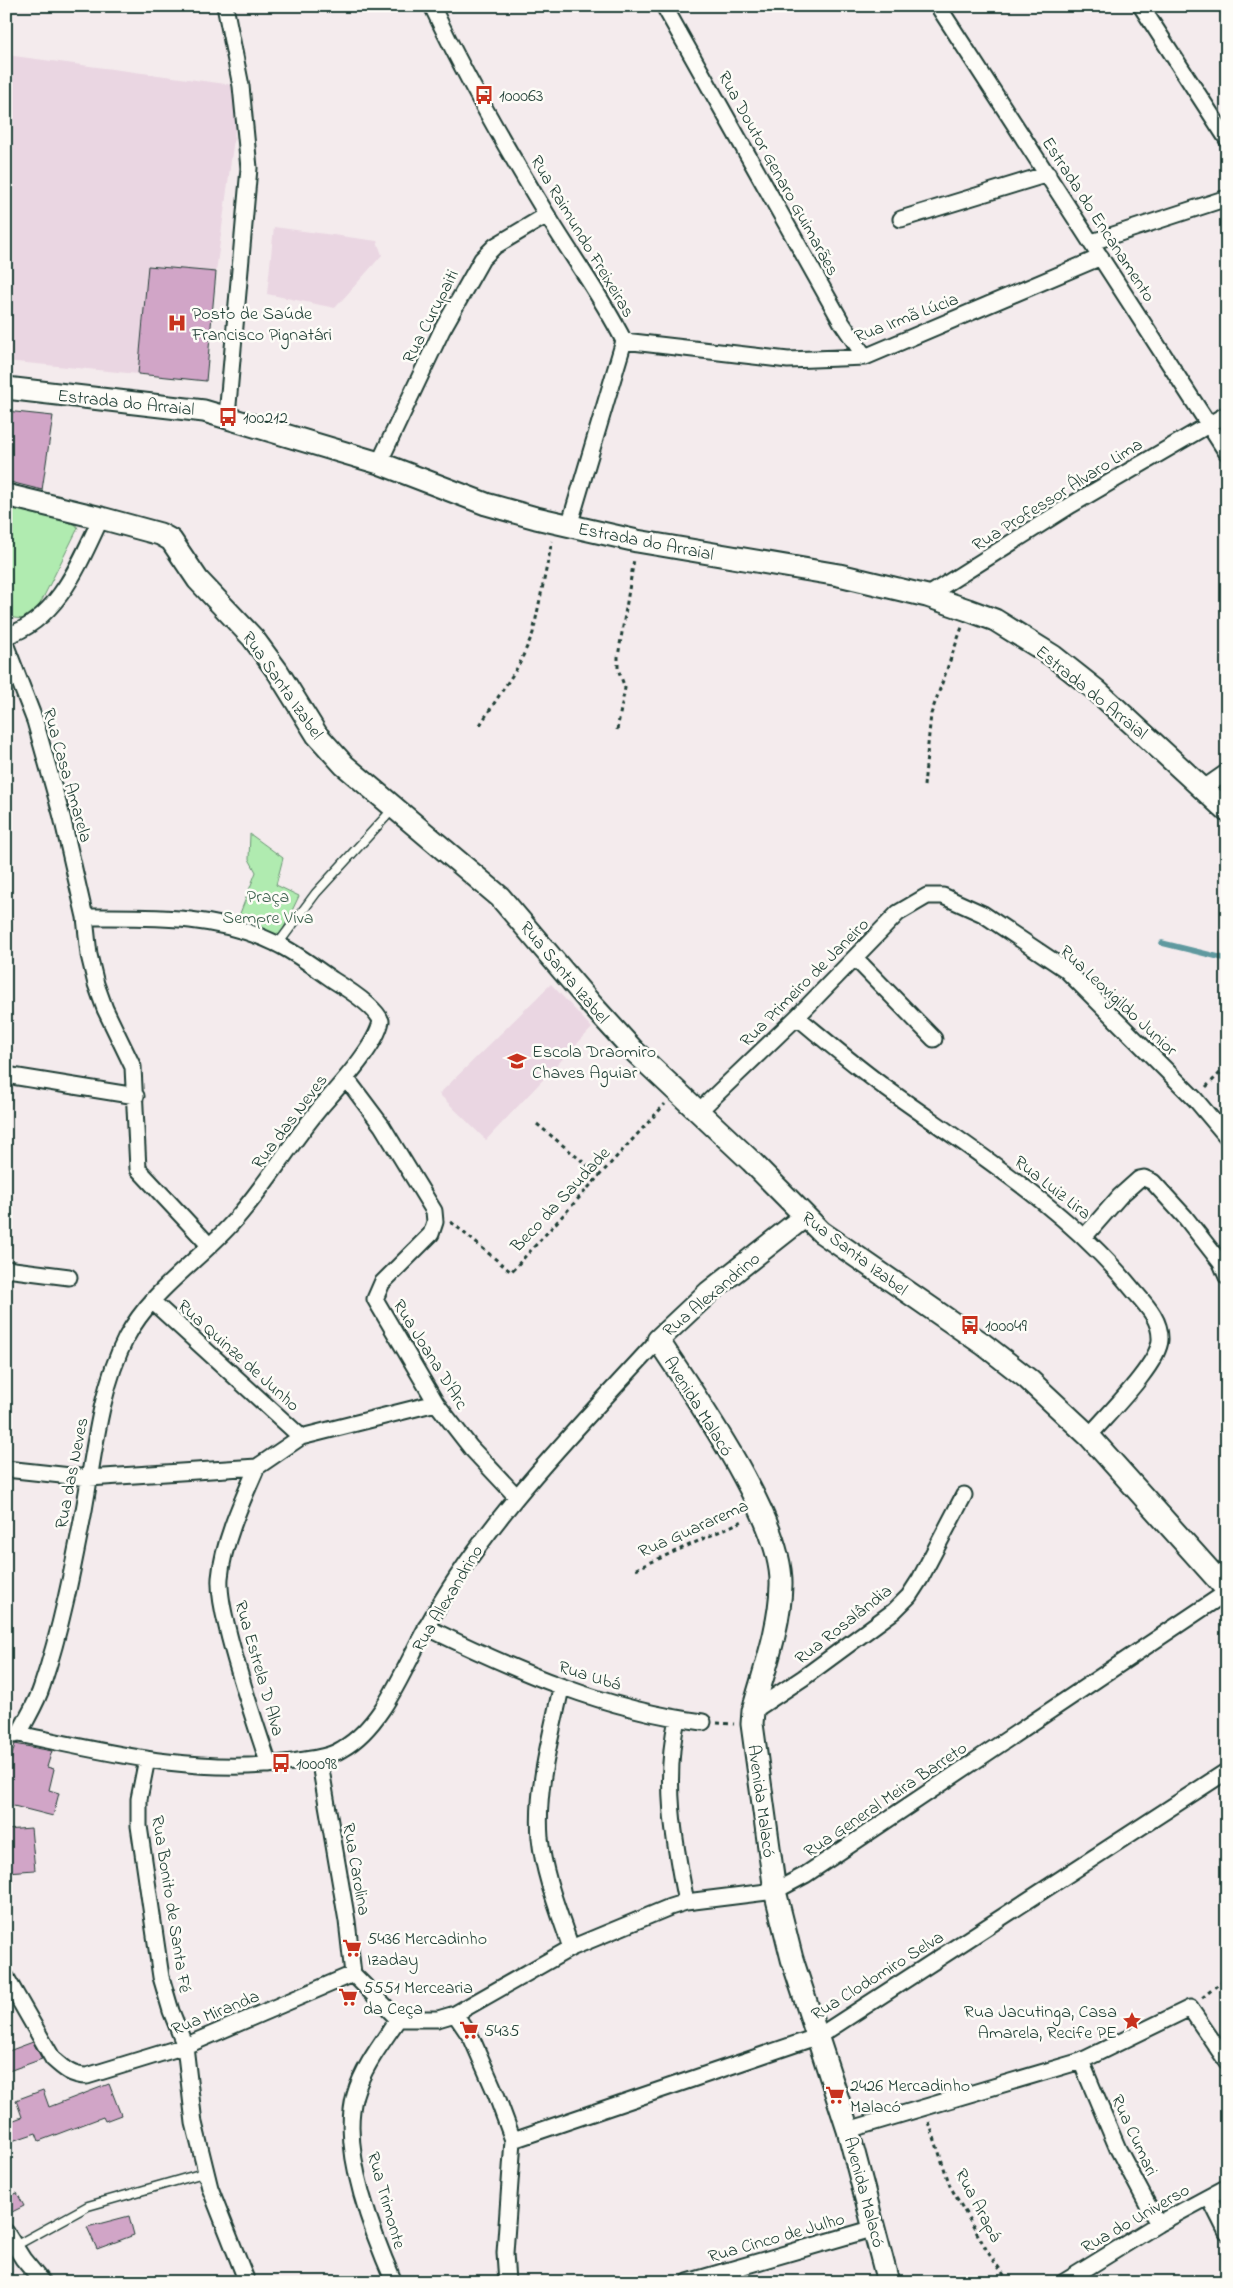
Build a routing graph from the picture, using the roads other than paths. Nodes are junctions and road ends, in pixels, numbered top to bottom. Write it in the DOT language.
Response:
graph roads {
  1 [pos="225,6"];
  2 [pos="432,6"];
  3 [pos="664,6"];
  4 [pos="938,6"];
  5 [pos="1141,6"];
  6 [pos="1227,139"];
  7 [pos="1048,174"];
  8 [pos="1227,198"];
  9 [pos="547,215"];
  10 [pos="901,219"];
  11 [pos="1092,242"];
  12 [pos="1101,257"];
  13 [pos="624,341"];
  14 [pos="865,357"];
  15 [pos="6,388"];
  16 [pos="1227,414"];
  17 [pos="228,416"];
  18 [pos="1207,424"];
  19 [pos="1227,453"];
  20 [pos="379,462"];
  21 [pos="6,495"];
  22 [pos="101,518"];
  23 [pos="562,524"];
  24 [pos="927,596"];
  25 [pos="6,636"];
  26 [pos="6,646"];
  27 [pos="1227,772"];
  28 [pos="1204,788"];
  29 [pos="395,807"];
  30 [pos="1227,811"];
  31 [pos="943,896"];
  32 [pos="85,917"];
  33 [pos="278,944"];
  34 [pos="855,958"];
  35 [pos="797,1017"];
  36 [pos="934,1039"];
  37 [pos="6,1075"];
  38 [pos="346,1078"];
  39 [pos="136,1096"];
  40 [pos="699,1111"];
  41 [pos="1227,1137"];
  42 [pos="804,1216"];
  43 [pos="1085,1236"];
  44 [pos="209,1245"];
  45 [pos="6,1268"];
  46 [pos="69,1277"];
  47 [pos="1227,1277"];
  48 [pos="152,1301"];
  49 [pos="658,1340"];
  50 [pos="436,1403"];
  51 [pos="1089,1436"];
  52 [pos="301,1437"];
  53 [pos="258,1467"];
  54 [pos="6,1470"];
  55 [pos="89,1478"];
  56 [pos="964,1495"];
  57 [pos="516,1496"];
  58 [pos="1227,1591"];
  59 [pos="426,1627"];
  60 [pos="561,1688"];
  61 [pos="752,1718"];
  62 [pos="677,1719"];
  63 [pos="703,1722"];
  64 [pos="12,1735"];
  65 [pos="318,1758"];
  66 [pos="147,1759"];
  67 [pos="269,1765"];
  68 [pos="1227,1771"];
  69 [pos="775,1891"];
  70 [pos="686,1902"];
  71 [pos="571,1948"];
  72 [pos="353,1974"];
  73 [pos="6,1977"];
  74 [pos="455,2014"];
  75 [pos="398,2019"];
  76 [pos="819,2036"];
  77 [pos="185,2046"];
  78 [pos="1081,2062"];
  79 [pos="1227,2062"];
  80 [pos="848,2130"];
  81 [pos="513,2140"];
  82 [pos="206,2172"];
  83 [pos="1227,2187"];
  84 [pos="1209,2197"];
  85 [pos="1158,2224"];
  86 [pos="875,2228"];
  87 [pos="6,2232"];
  88 [pos="1227,2233"];
  89 [pos="15,2246"];
  90 [pos="1079,2278"];
  91 [pos="42,2282"];
  92 [pos="247,2282"];
  93 [pos="394,2282"];
  94 [pos="508,2282"];
  95 [pos="688,2282"];
  96 [pos="888,2282"];
  97 [pos="1064,2282"];
  1 -- 17 [label="street"];
  2 -- 9 [label="street, Rua Raimundo Freixeiras"];
  3 -- 14 [label="street, Rua Doutor Genaro Guimarães"];
  4 -- 7 [label="street, Estrada do Encanamento"];
  5 -- 6 [label="street"];
  7 -- 10 [label="street"];
  7 -- 11 [label="street, Estrada do Encanamento"];
  8 -- 11 [label="street"];
  9 -- 13 [label="street, Rua Raimundo Freixeiras"];
  9 -- 20 [label="street, Rua Curupaiti"];
  11 -- 12 [label="street, Estrada do Encanamento"];
  12 -- 14 [label="street, Rua Irmã Lúcia"];
  12 -- 18 [label="street, Estrada do Encanamento"];
  13 -- 14 [label="street, Rua Irmã Lúcia"];
  13 -- 23 [label="street, Rua Raimundo Freixeiras"];
  15 -- 17 [label="street, Estrada do Arraial"];
  16 -- 18 [label="street, Rua Professor Álvaro Lima"];
  17 -- 20 [label="street, Estrada do Arraial"];
  18 -- 19 [label="street, Estrada do Encanamento"];
  18 -- 24 [label="street, Rua Professor Álvaro Lima"];
  20 -- 23 [label="street, Estrada do Arraial"];
  21 -- 22 [label="street, Rua Santa Izabel"];
  22 -- 25 [label="street"];
  22 -- 29 [label="street, Rua Santa Izabel"];
  23 -- 24 [label="street, Estrada do Arraial"];
  24 -- 28 [label="street, Estrada do Arraial"];
  26 -- 32 [label="street, Rua Casa Amarela"];
  27 -- 28 [label="street"];
  28 -- 30 [label="street, Estrada do Arraial"];
  29 -- 33 [label="lane"];
  29 -- 40 [label="street, Rua Santa Izabel"];
  31 -- 34 [label="street, Rua Primeiro de Janeiro"];
  31 -- 41 [label="street, Rua Leovigildo Junior"];
  32 -- 33 [label="street"];
  32 -- 39 [label="street, Rua Casa Amarela"];
  33 -- 38 [label="street, Rua das Neves"];
  34 -- 35 [label="street, Rua Primeiro de Janeiro"];
  34 -- 36 [label="street"];
  35 -- 40 [label="street, Rua Primeiro de Janeiro"];
  35 -- 43 [label="street, Rua Luiz Lira"];
  37 -- 39 [label="street"];
  38 -- 44 [label="street, Rua das Neves"];
  38 -- 50 [label="street, Rua Joana D'Arc"];
  39 -- 44 [label="street"];
  40 -- 42 [label="street, Rua Santa Izabel"];
  42 -- 49 [label="street, Rua Alexandrino"];
  42 -- 51 [label="street, Rua Santa Izabel"];
  43 -- 47 [label="street"];
  43 -- 51 [label="street, Rua Luiz Lira"];
  44 -- 48 [label="street, Rua das Neves"];
  45 -- 46 [label="street"];
  48 -- 52 [label="street, Rua Quinze de Junho"];
  48 -- 55 [label="street, Rua das Neves"];
  49 -- 57 [label="street, Rua Alexandrino"];
  49 -- 61 [label="street, Avenida Malacó"];
  50 -- 52 [label="street"];
  50 -- 57 [label="street, Rua Joana D'Arc"];
  51 -- 58 [label="street, Rua Santa Izabel"];
  52 -- 53 [label="street"];
  53 -- 55 [label="street"];
  53 -- 67 [label="street, Rua Estrela D Alva"];
  54 -- 55 [label="street"];
  55 -- 64 [label="street, Rua das Neves"];
  56 -- 61 [label="street, Rua Rosalândia"];
  57 -- 59 [label="street, Rua Alexandrino"];
  58 -- 69 [label="street, Rua General Meira Barreto"];
  59 -- 60 [label="street, Rua Ubá"];
  59 -- 65 [label="street, Rua Alexandrino"];
  60 -- 62 [label="street, Rua Ubá"];
  60 -- 71 [label="street"];
  61 -- 69 [label="street, Avenida Malacó"];
  62 -- 63 [label="street, Rua Ubá"];
  62 -- 70 [label="street"];
  64 -- 66 [label="street, Rua Alexandrino"];
  65 -- 67 [label="street, Rua Alexandrino"];
  65 -- 72 [label="street, Rua Carolina"];
  66 -- 67 [label="street, Rua Alexandrino"];
  66 -- 77 [label="street, Rua Bonito de Santa Fé"];
  68 -- 76 [label="street, Rua Clodomiro Selva"];
  69 -- 70 [label="street, Rua General Meira Barreto"];
  69 -- 76 [label="street, Avenida Malacó"];
  70 -- 71 [label="street, Rua General Meira Barreto"];
  71 -- 74 [label="street, Rua General Meira Barreto"];
  72 -- 75 [label="street"];
  72 -- 77 [label="street, Rua Miranda"];
  73 -- 77 [label="street, Rua Miranda"];
  74 -- 75 [label="street"];
  74 -- 81 [label="street"];
  75 -- 93 [label="street, Rua Trimonte"];
  76 -- 80 [label="street, Avenida Malacó"];
  76 -- 81 [label="street, Rua Clodomiro Selva"];
  77 -- 82 [label="street, Rua Bonito de Santa Fé"];
  78 -- 79 [label="street"];
  78 -- 80 [label="street"];
  78 -- 85 [label="street, Rua Cumari"];
  80 -- 86 [label="street, Avenida Malacó"];
  81 -- 94 [label="street"];
  82 -- 89 [label="lane"];
  82 -- 92 [label="street, Rua Bonito de Santa Fé"];
  83 -- 84 [label="street, Rua do Universo"];
  84 -- 85 [label="street, Rua do Universo"];
  84 -- 88 [label="street"];
  85 -- 90 [label="street, Rua do Universo"];
  86 -- 95 [label="street, Rua Cinco de Julho"];
  86 -- 96 [label="street, Avenida Malacó"];
  87 -- 89 [label="street"];
  89 -- 91 [label="street"];
  90 -- 97 [label="street, Rua do Universo"];
}
